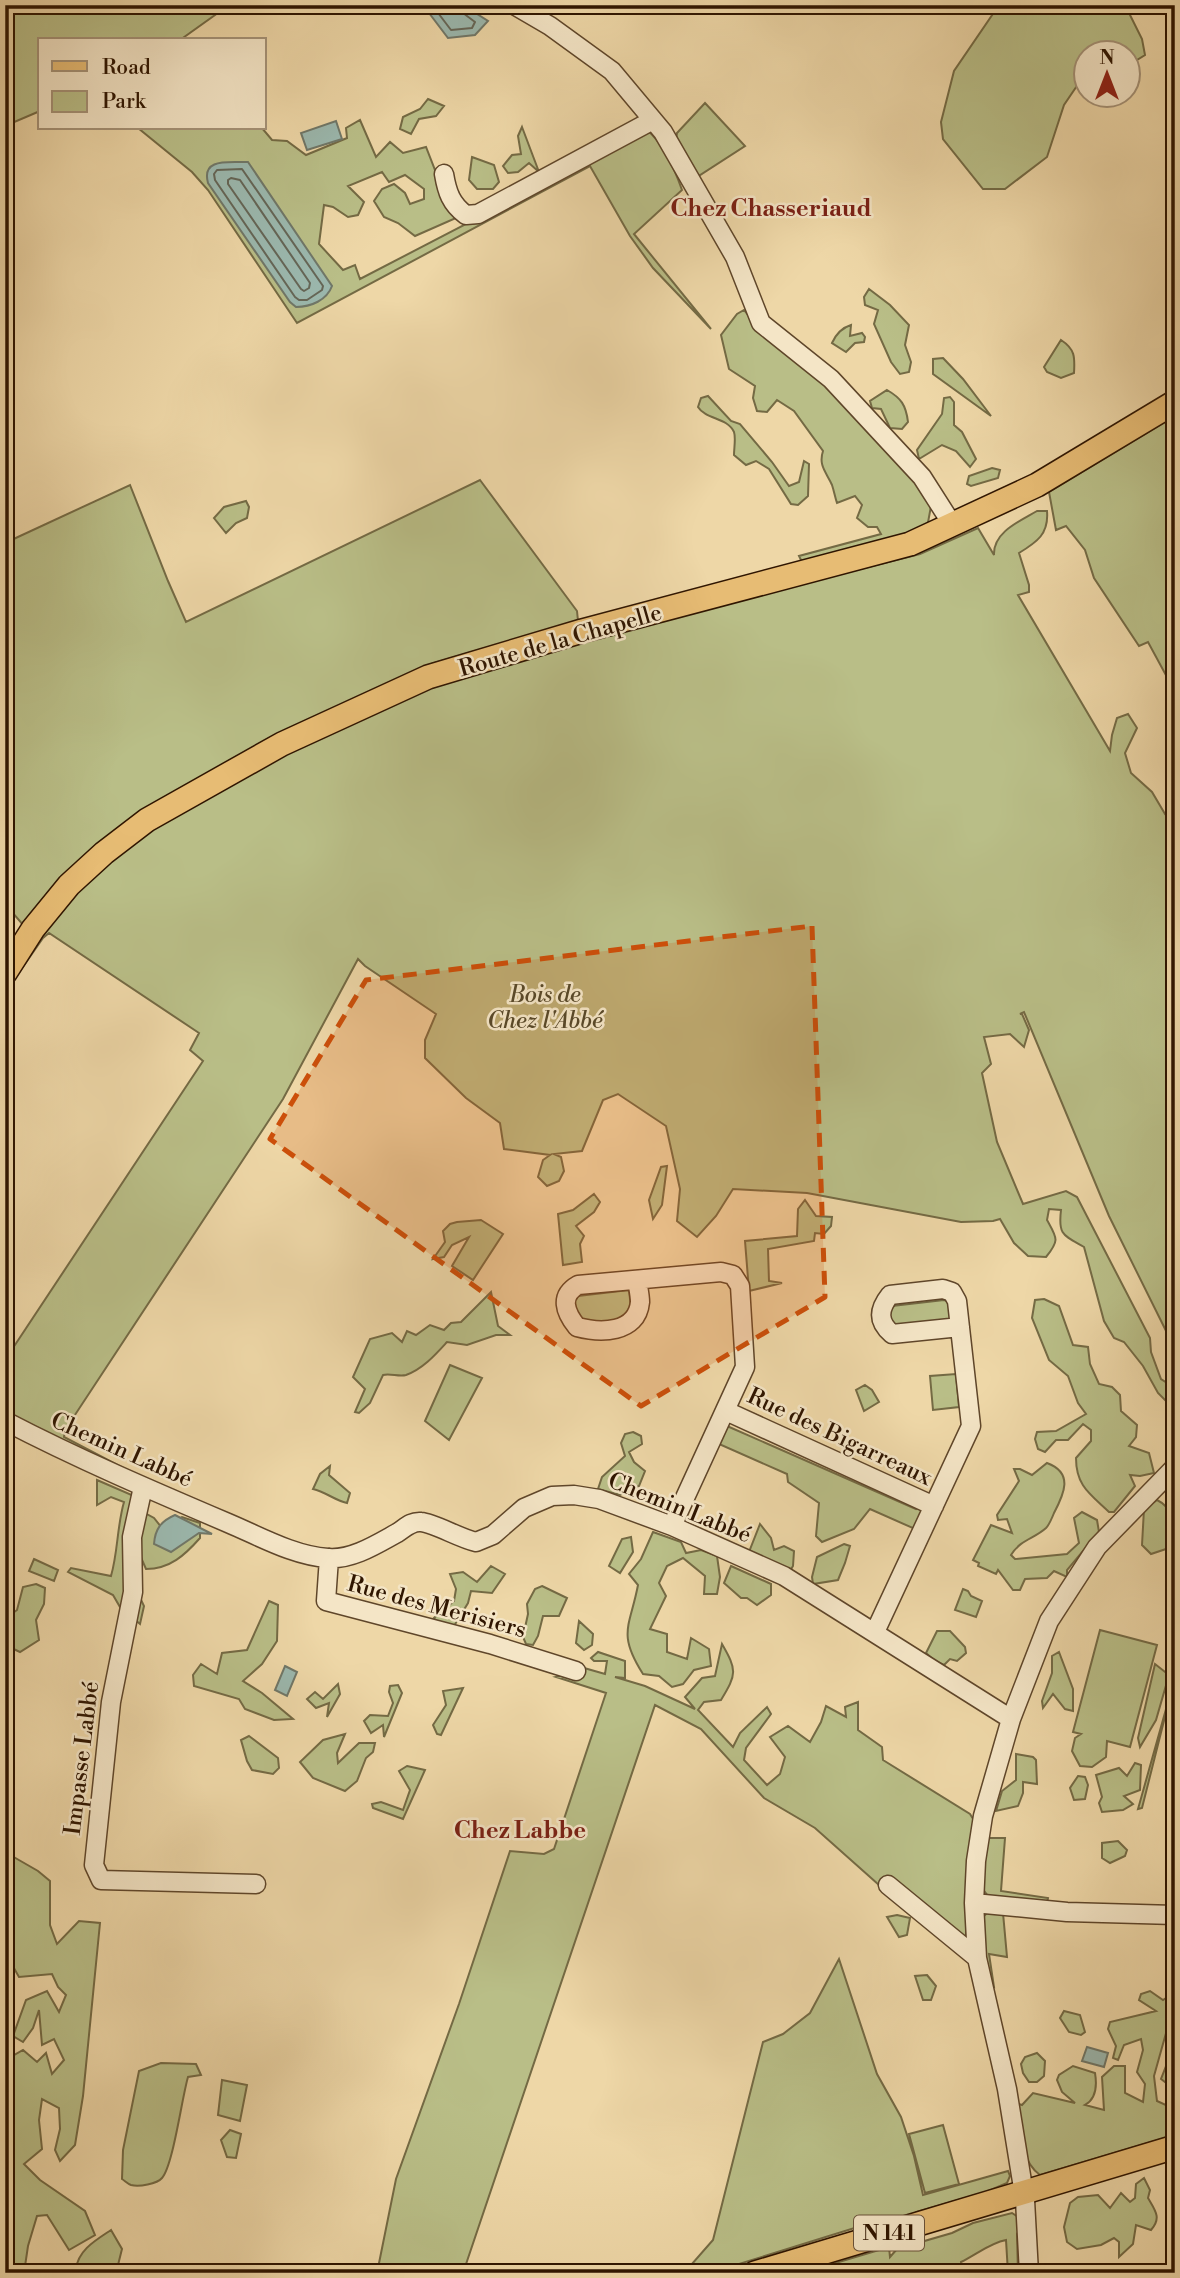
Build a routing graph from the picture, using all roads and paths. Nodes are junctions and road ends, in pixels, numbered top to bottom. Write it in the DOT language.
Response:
graph roads {
  1 [pos="514,5"];
  2 [pos="653,120"];
  3 [pos="444,174"];
  4 [pos="1175,402"];
  5 [pos="952,524"];
  6 [pos="5,973"];
  7 [pos="637,1280"];
  8 [pos="960,1327"];
  9 [pos="726,1411"];
  10 [pos="5,1422"];
  11 [pos="1175,1467"];
  12 [pos="143,1487"];
  13 [pos="934,1506"];
  14 [pos="672,1526"];
  15 [pos="329,1558"];
  16 [pos="875,1632"];
  17 [pos="576,1671"];
  18 [pos="1011,1719"];
  19 [pos="256,1884"];
  20 [pos="888,1885"];
  21 [pos="974,1903"];
  22 [pos="1175,1915"];
  23 [pos="976,1958"];
  24 [pos="1175,2147"];
  25 [pos="1024,2193"];
  26 [pos="755,2273"];
  27 [pos="1029,2273"];
  1 -- 2 [label="street"];
  2 -- 3 [label="street"];
  2 -- 5 [label="street"];
  4 -- 5 [label="main road, Route de la Chapelle"];
  5 -- 6 [label="main road, Route de la Chapelle"];
  7 -- 9 [label="street"];
  8 -- 13 [label="street"];
  9 -- 13 [label="street, Rue des Bigarreaux"];
  9 -- 14 [label="street"];
  10 -- 12 [label="street, Chemin Labbé"];
  11 -- 18 [label="street"];
  12 -- 15 [label="street, Chemin Labbé"];
  12 -- 19 [label="street, Impasse Labbé"];
  13 -- 16 [label="street"];
  14 -- 15 [label="street, Chemin Labbé"];
  14 -- 16 [label="street, Chemin Labbé"];
  15 -- 17 [label="street, Rue des Merisiers"];
  16 -- 18 [label="street, Chemin Labbé"];
  18 -- 21 [label="street"];
  20 -- 23 [label="street"];
  21 -- 22 [label="street"];
  21 -- 23 [label="street"];
  23 -- 25 [label="street"];
  24 -- 25 [label="main road, N 141"];
  25 -- 26 [label="main road, N 141"];
  25 -- 27 [label="street"];
}
